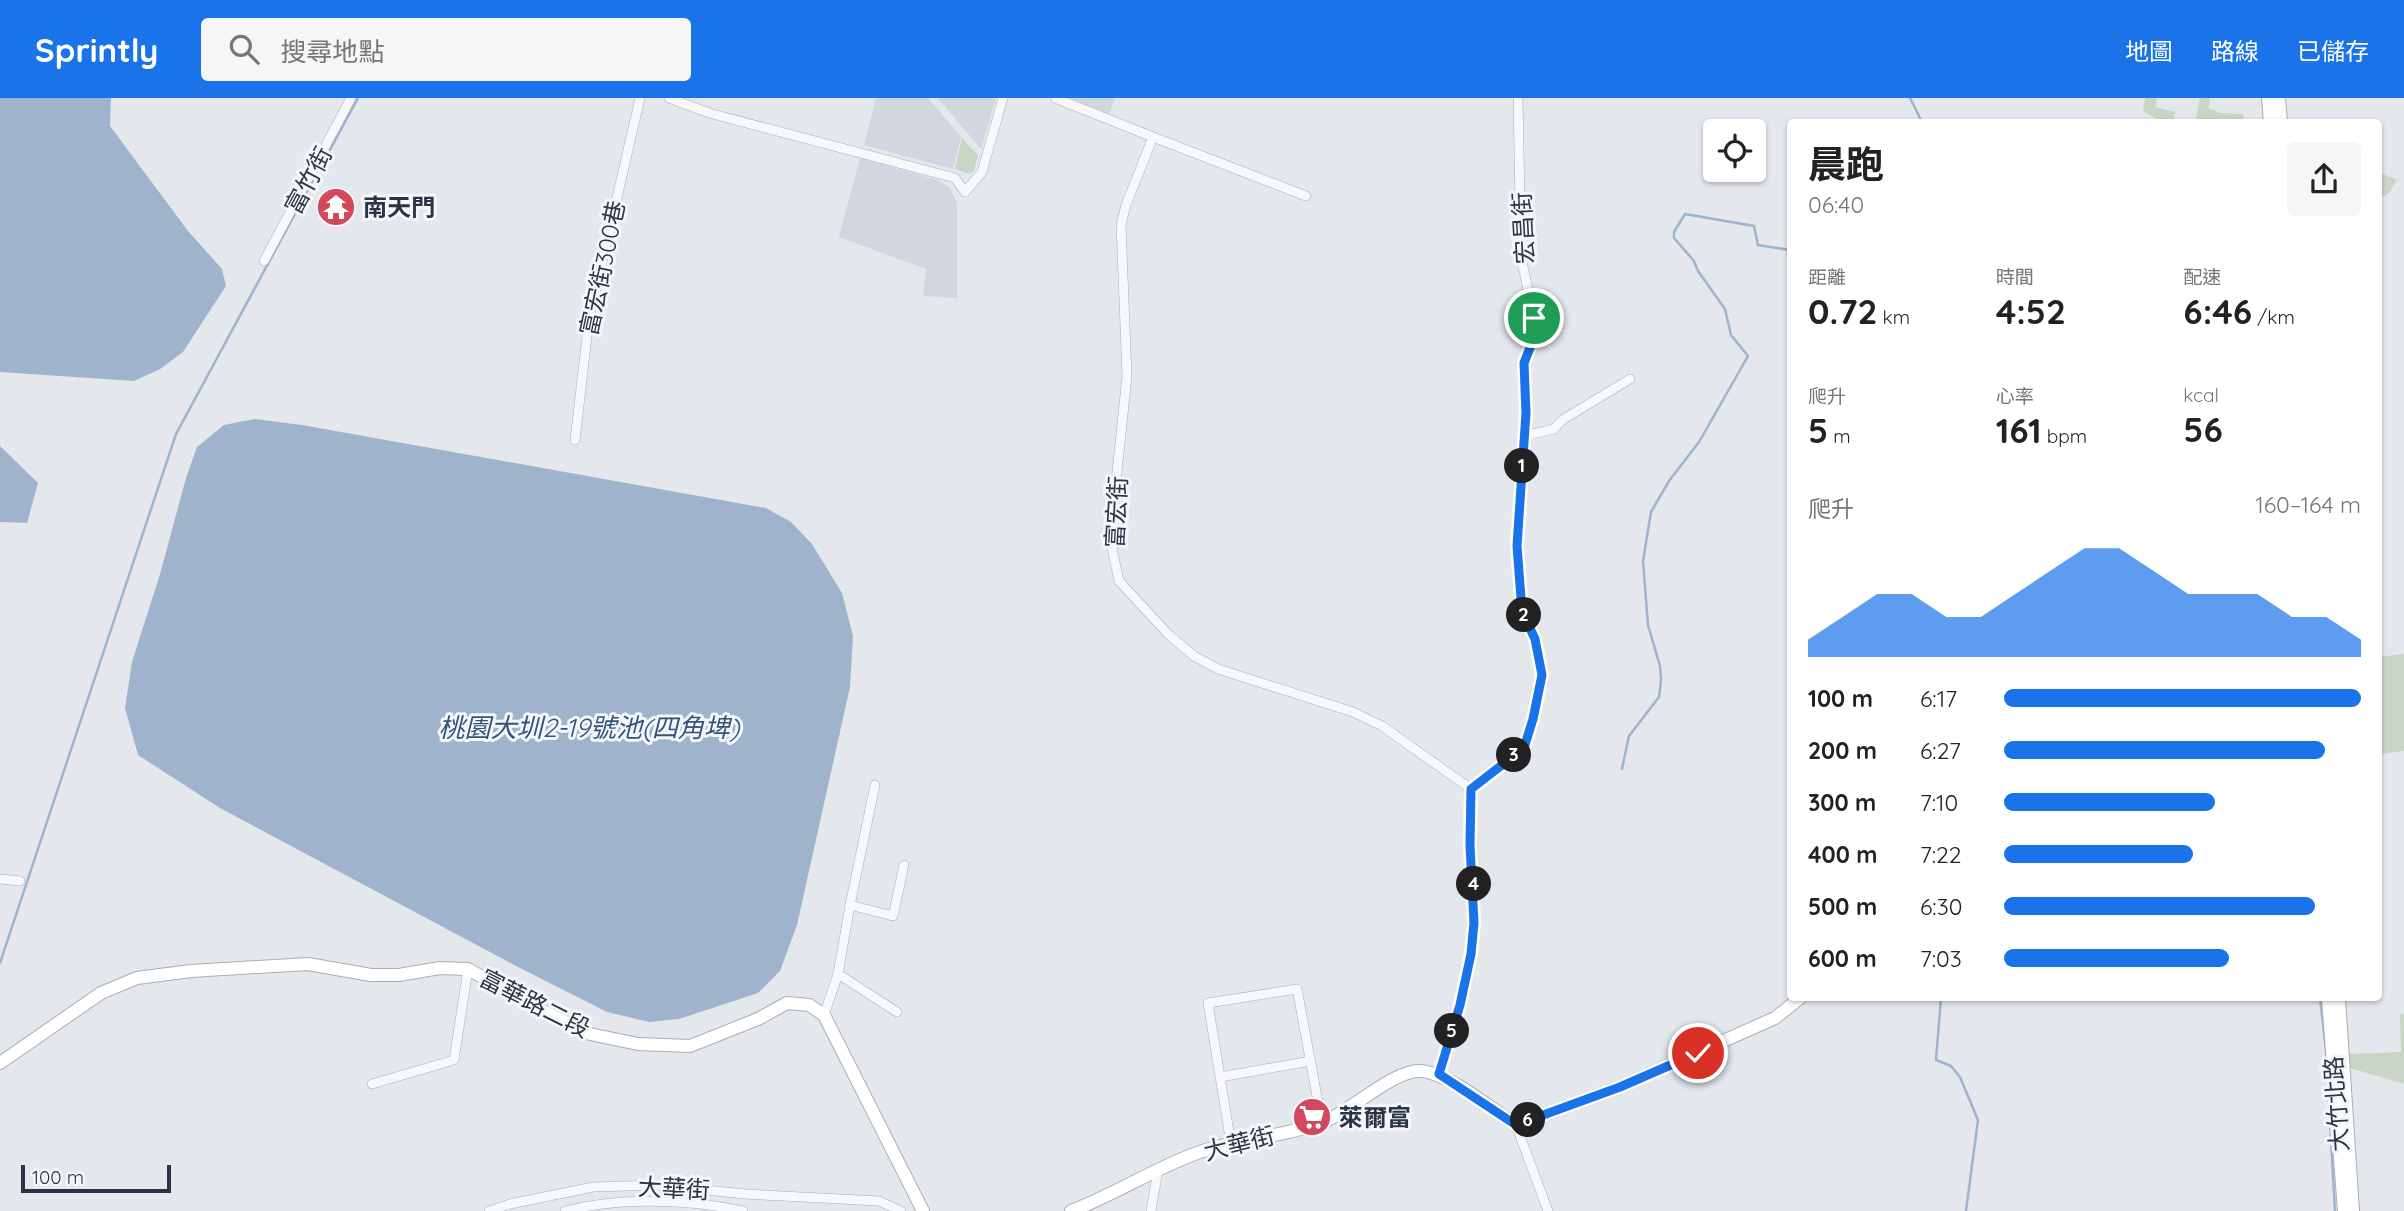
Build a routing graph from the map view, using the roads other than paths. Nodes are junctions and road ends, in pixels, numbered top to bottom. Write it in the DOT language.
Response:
graph roads {
  1 [pos="351,98"];
  2 [pos="640,98"];
  3 [pos="669,98"];
  4 [pos="1003,98"];
  5 [pos="1055,98"];
  6 [pos="1518,98"];
  7 [pos="2267,98"];
  8 [pos="2279,98"];
  9 [pos="2270,119"];
  10 [pos="2281,119"];
  11 [pos="1153,137"];
  12 [pos="1306,197"];
  13 [pos="264,261"];
  14 [pos="1630,379"];
  15 [pos="1524,436"];
  16 [pos="576,440"];
  17 [pos="875,785"];
  18 [pos="1471,789"];
  19 [pos="904,866"];
  20 [pos="0,879"];
  21 [pos="19,881"];
  22 [pos="850,905"];
  23 [pos="468,969"];
  24 [pos="838,974"];
  25 [pos="1796,1001"];
  26 [pos="2328,1001"];
  27 [pos="2339,1001"];
  28 [pos="897,1012"];
  29 [pos="824,1015"];
  30 [pos="1311,1061"];
  31 [pos="0,1063"];
  32 [pos="1439,1074"];
  33 [pos="1220,1077"];
  34 [pos="372,1084"];
  35 [pos="1322,1123"];
  36 [pos="1516,1125"];
  37 [pos="1231,1144"];
  38 [pos="1158,1170"];
  39 [pos="1537,1177"];
  40 [pos="723,1191"];
  41 [pos="745,1194"];
  42 [pos="518,1207"];
  43 [pos="720,1209"];
  44 [pos="489,1211"];
  45 [pos="565,1211"];
  46 [pos="744,1211"];
  47 [pos="901,1211"];
  48 [pos="923,1211"];
  49 [pos="1070,1211"];
  50 [pos="1151,1211"];
  51 [pos="1548,1211"];
  52 [pos="1556,1211"];
  53 [pos="2344,1211"];
  54 [pos="2353,1211"];
  1 -- 13 [label="street, 富竹街"];
  2 -- 16 [label="street, 富宏街300巷"];
  3 -- 4 [label="street"];
  5 -- 11 [label="street"];
  6 -- 15 [label="street, 宏昌街"];
  7 -- 9 [label="street"];
  8 -- 10 [label="street"];
  11 -- 12 [label="street"];
  11 -- 18 [label="street, 富宏街"];
  14 -- 15 [label="street"];
  15 -- 18 [label="street, 宏昌街"];
  17 -- 22 [label="street"];
  18 -- 32 [label="street"];
  19 -- 22 [label="street"];
  20 -- 21 [label="street"];
  22 -- 24 [label="street"];
  23 -- 29 [label="street, 富華路二段"];
  23 -- 31 [label="street, 富華路二段"];
  23 -- 34 [label="street"];
  24 -- 28 [label="street"];
  24 -- 29 [label="street"];
  25 -- 36 [label="street"];
  26 -- 53 [label="street, 大竹北路"];
  27 -- 54 [label="street, 大竹北路"];
  29 -- 48 [label="street"];
  30 -- 33 [label="street"];
  30 -- 33 [label="street"];
  30 -- 35 [label="street"];
  32 -- 35 [label="street, 大華街"];
  32 -- 36 [label="street"];
  33 -- 37 [label="street"];
  35 -- 37 [label="street, 大華街"];
  36 -- 39 [label="street"];
  37 -- 38 [label="street, 大華街"];
  38 -- 49 [label="street, 大華街"];
  38 -- 50 [label="street"];
  39 -- 51 [label="street"];
  39 -- 52 [label="street"];
  40 -- 41 [label="street, 大華街"];
  40 -- 42 [label="street, 大華街"];
  40 -- 43 [label="street"];
  41 -- 46 [label="street"];
  41 -- 47 [label="street, 大華街"];
  42 -- 44 [label="street, 大華街"];
  43 -- 45 [label="street, 大華街"];
  43 -- 46 [label="street, 大華街"];
}
